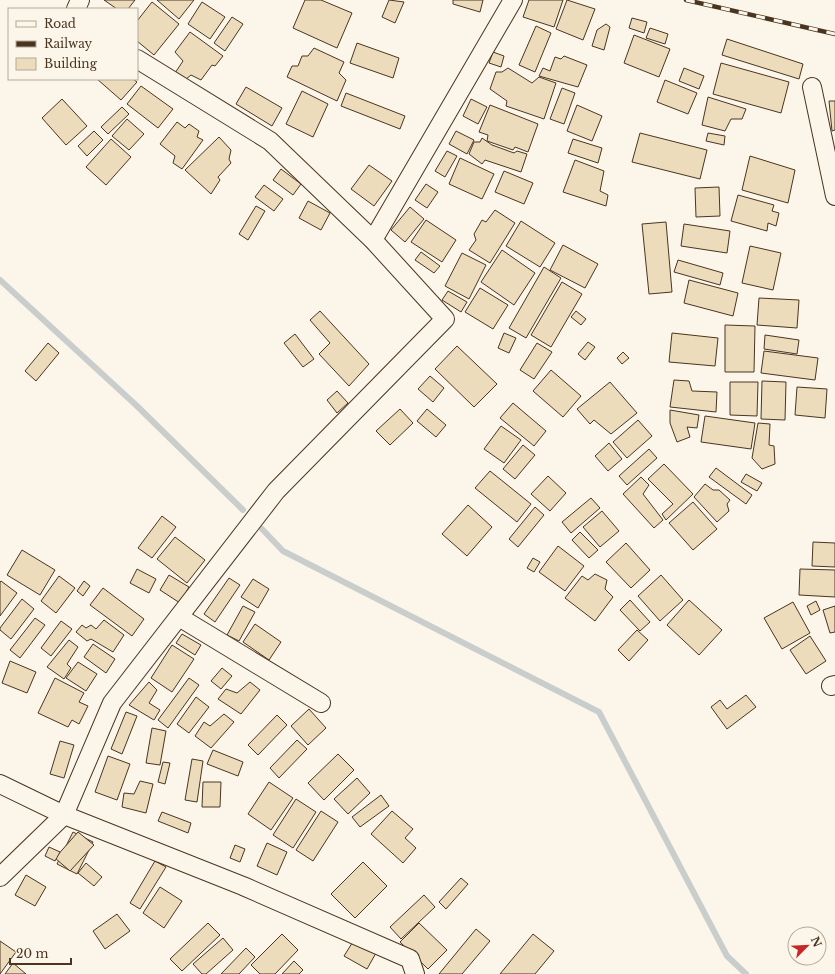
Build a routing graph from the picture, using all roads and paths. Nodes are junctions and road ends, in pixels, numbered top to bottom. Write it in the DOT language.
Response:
graph roads {
  1 [pos="513,0"];
  2 [pos="138,60"];
  3 [pos="812,88"];
  4 [pos="835,196"];
  5 [pos="373,240"];
  6 [pos="179,617"];
  7 [pos="321,703"];
  8 [pos="0,784"];
  9 [pos="64,815"];
  10 [pos="0,876"];
  11 [pos="415,974"];
  1 -- 5 [label="street"];
  2 -- 5 [label="street"];
  3 -- 4 [label="street"];
  5 -- 6 [label="street"];
  6 -- 7 [label="street"];
  6 -- 9 [label="street"];
  8 -- 9 [label="street"];
  9 -- 10 [label="street"];
  9 -- 11 [label="street"];
}
